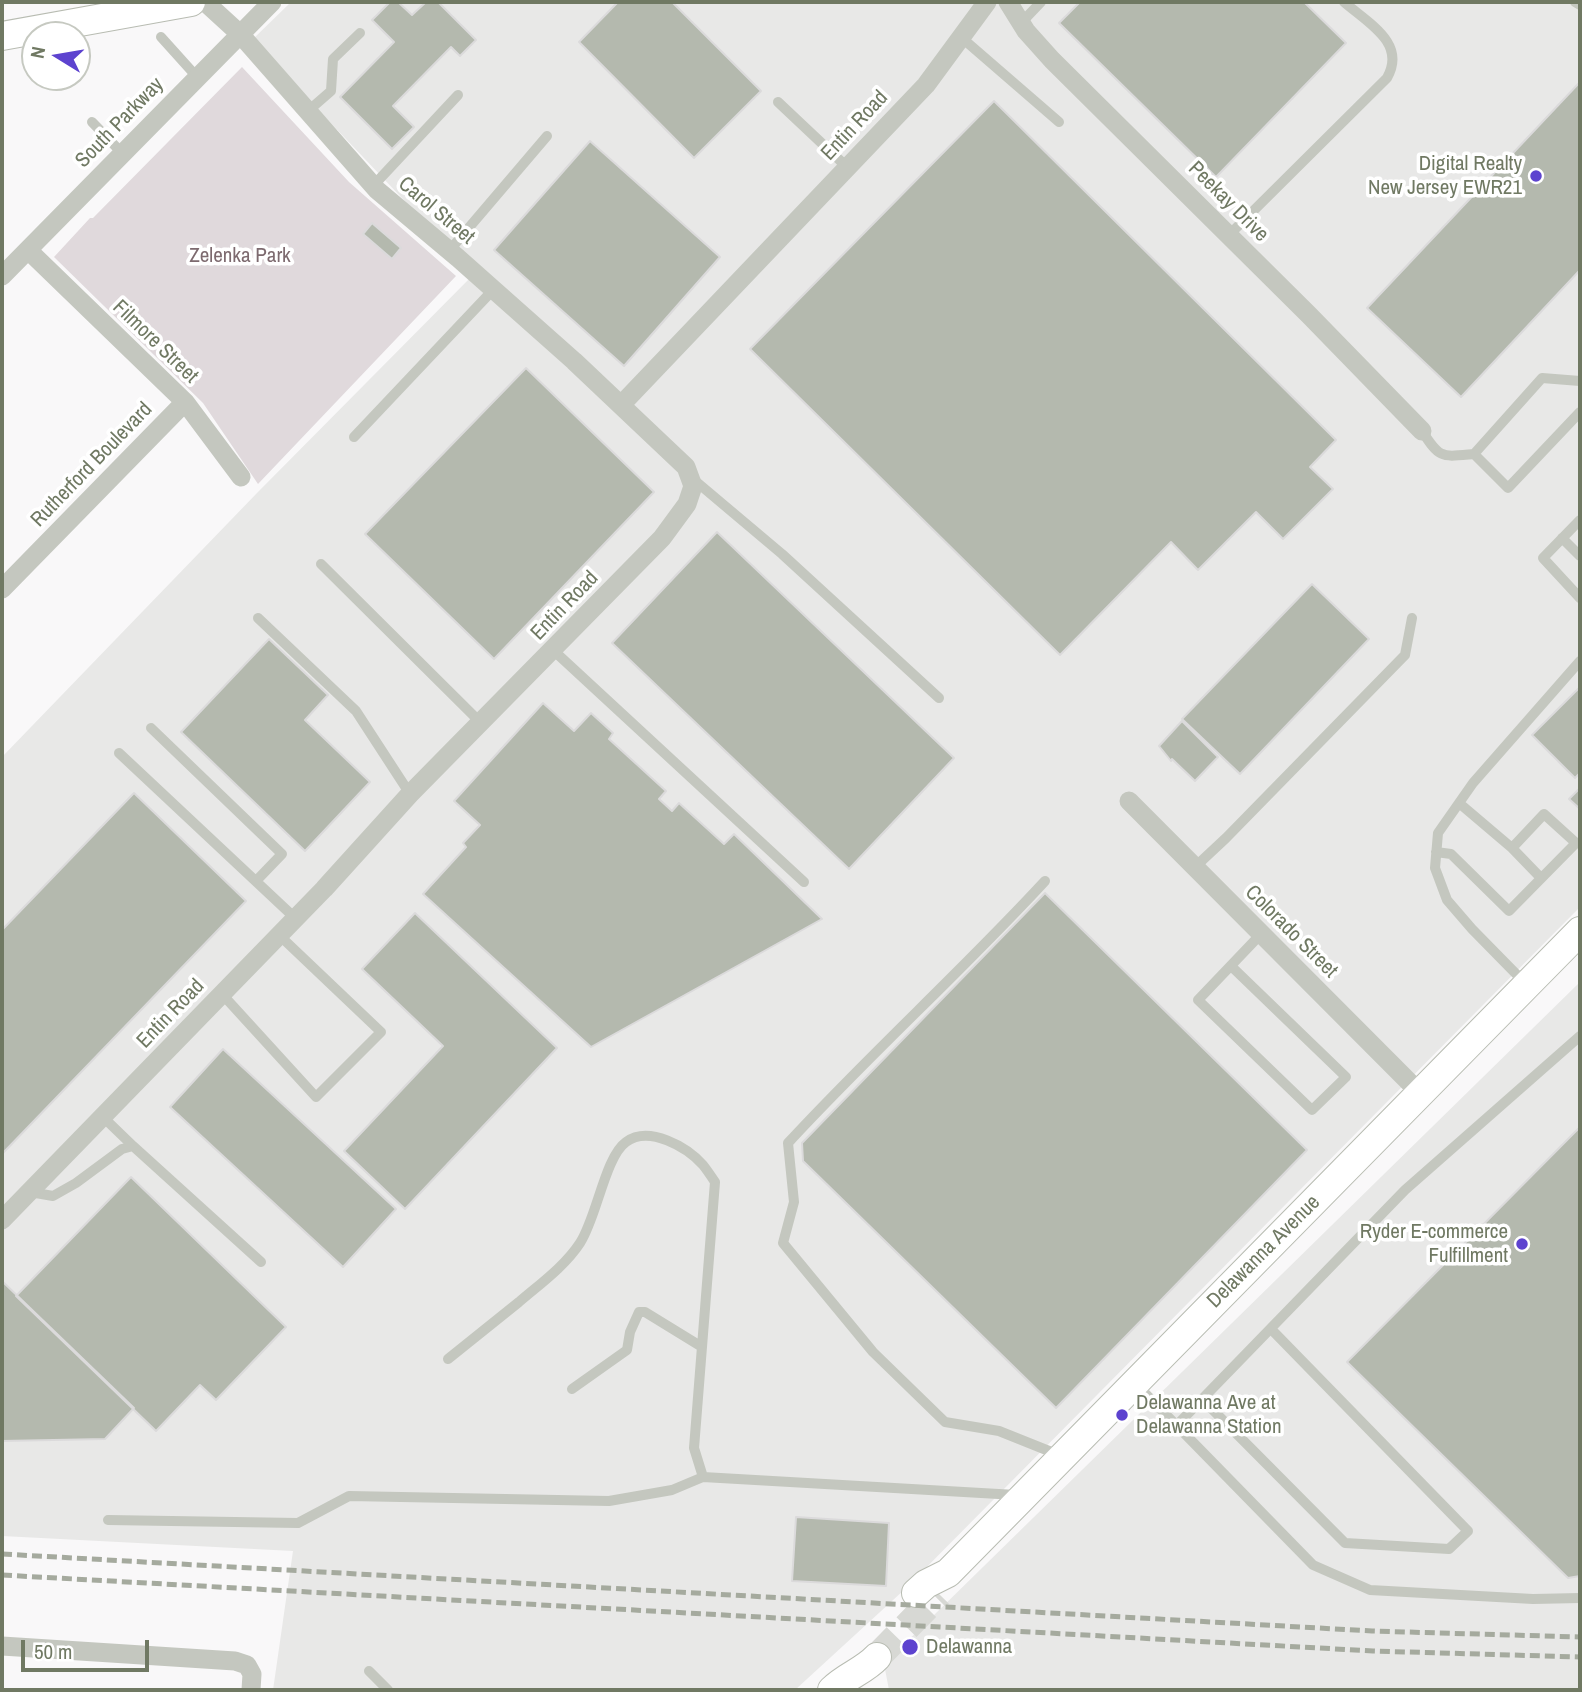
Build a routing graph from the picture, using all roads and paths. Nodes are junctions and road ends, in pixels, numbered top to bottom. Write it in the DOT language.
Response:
graph roads {
  1 [pos="191,2"];
  2 [pos="205,2"];
  3 [pos="272,2"];
  4 [pos="987,2"];
  5 [pos="1008,2"];
  6 [pos="1041,2"];
  7 [pos="1344,2"];
  8 [pos="1575,2"];
  9 [pos="1580,5"];
  10 [pos="1021,23"];
  11 [pos="360,33"];
  12 [pos="240,34"];
  13 [pos="2,36"];
  14 [pos="161,37"];
  15 [pos="962,38"];
  16 [pos="197,77"];
  17 [pos="458,95"];
  18 [pos="778,102"];
  19 [pos="308,111"];
  20 [pos="92,122"];
  21 [pos="1059,122"];
  22 [pos="547,136"];
  23 [pos="122,153"];
  24 [pos="848,168"];
  25 [pos="373,186"];
  26 [pos="1229,235"];
  27 [pos="27,250"];
  28 [pos="449,251"];
  29 [pos="2,276"];
  30 [pos="494,290"];
  31 [pos="1580,381"];
  32 [pos="185,402"];
  33 [pos="621,405"];
  34 [pos="1580,412"];
  35 [pos="1422,430"];
  36 [pos="354,437"];
  37 [pos="1474,454"];
  38 [pos="241,477"];
  39 [pos="690,477"];
  40 [pos="1580,520"];
  41 [pos="1562,538"];
  42 [pos="1580,556"];
  43 [pos="321,564"];
  44 [pos="2,589"];
  45 [pos="1580,598"];
  46 [pos="258,618"];
  47 [pos="1412,618"];
  48 [pos="553,650"];
  49 [pos="1580,661"];
  50 [pos="939,698"];
  51 [pos="481,724"];
  52 [pos="151,728"];
  53 [pos="119,753"];
  54 [pos="410,794"];
  55 [pos="1129,801"];
  56 [pos="1459,803"];
  57 [pos="1512,848"];
  58 [pos="1436,852"];
  59 [pos="1195,867"];
  60 [pos="1541,878"];
  61 [pos="256,881"];
  62 [pos="1045,881"];
  63 [pos="804,882"];
  64 [pos="295,918"];
  65 [pos="1580,931"];
  66 [pos="1261,934"];
  67 [pos="279,935"];
  68 [pos="1231,966"];
  69 [pos="1527,985"];
  70 [pos="222,994"];
  71 [pos="1580,1036"];
  72 [pos="1421,1094"];
  73 [pos="103,1116"];
  74 [pos="133,1146"];
  75 [pos="29,1192"];
  76 [pos="2,1220"];
  77 [pos="261,1262"];
  78 [pos="1271,1329"];
  79 [pos="702,1347"];
  80 [pos="449,1359"];
  81 [pos="1135,1383"];
  82 [pos="572,1389"];
  83 [pos="1202,1399"];
  84 [pos="1176,1426"];
  85 [pos="1062,1457"];
  86 [pos="703,1477"];
  87 [pos="1024,1496"];
  88 [pos="108,1520"];
  89 [pos="934,1587"];
  90 [pos="1580,1598"];
  91 [pos="2,1646"];
  92 [pos="369,1671"];
  93 [pos="251,1690"];
  94 [pos="388,1690"];
  1 -- 13 [label="street"];
  2 -- 12 [label="street, Carol Street"];
  3 -- 12 [label="street, South Parkway"];
  4 -- 15 [label="street, Entin Road"];
  5 -- 10 [label="street, Peekay Drive"];
  6 -- 10 [label="lane"];
  7 -- 26 [label="lane"];
  8 -- 9 [label="lane"];
  10 -- 26 [label="street, Peekay Drive"];
  11 -- 19 [label="lane"];
  12 -- 16 [label="street, South Parkway"];
  12 -- 19 [label="street, Carol Street"];
  14 -- 16 [label="lane"];
  15 -- 21 [label="lane"];
  15 -- 24 [label="street, Entin Road"];
  16 -- 23 [label="street, South Parkway"];
  17 -- 25 [label="lane"];
  18 -- 24 [label="lane"];
  19 -- 25 [label="street, Carol Street"];
  20 -- 23 [label="lane"];
  22 -- 28 [label="lane"];
  23 -- 27 [label="street, South Parkway"];
  24 -- 33 [label="street, Entin Road"];
  25 -- 28 [label="street, Carol Street"];
  26 -- 35 [label="street, Peekay Drive"];
  27 -- 29 [label="street, South Parkway"];
  27 -- 32 [label="street, Filmore Street"];
  28 -- 30 [label="street, Carol Street"];
  30 -- 33 [label="street, Carol Street"];
  30 -- 36 [label="lane"];
  31 -- 37 [label="lane"];
  32 -- 38 [label="street, Filmore Street"];
  32 -- 44 [label="street, Rutherford Boulevard"];
  33 -- 39 [label="street"];
  34 -- 37 [label="lane"];
  35 -- 37 [label="lane"];
  39 -- 48 [label="street, Entin Road"];
  39 -- 50 [label="lane"];
  40 -- 41 [label="lane"];
  41 -- 42 [label="lane"];
  41 -- 45 [label="lane"];
  43 -- 51 [label="lane"];
  46 -- 54 [label="lane"];
  47 -- 59 [label="lane"];
  48 -- 51 [label="street, Entin Road"];
  48 -- 63 [label="lane"];
  49 -- 56 [label="lane"];
  51 -- 54 [label="street, Entin Road"];
  52 -- 61 [label="lane"];
  53 -- 61 [label="lane"];
  54 -- 64 [label="street, Entin Road"];
  55 -- 59 [label="street, Colorado Street"];
  56 -- 57 [label="lane"];
  56 -- 58 [label="lane"];
  57 -- 60 [label="lane"];
  57 -- 60 [label="lane"];
  58 -- 60 [label="lane"];
  58 -- 69 [label="lane"];
  59 -- 66 [label="street, Colorado Street"];
  61 -- 64 [label="lane"];
  62 -- 85 [label="lane"];
  64 -- 67 [label="street, Entin Road"];
  65 -- 69 [label="street, Delawanna Avenue"];
  66 -- 68 [label="lane"];
  66 -- 72 [label="street, Colorado Street"];
  67 -- 70 [label="street, Entin Road"];
  67 -- 70 [label="lane"];
  68 -- 68 [label="lane"];
  69 -- 72 [label="street, Delawanna Avenue"];
  70 -- 73 [label="street, Entin Road"];
  71 -- 78 [label="lane"];
  72 -- 81 [label="street, Delawanna Avenue"];
  73 -- 74 [label="lane"];
  73 -- 75 [label="street, Entin Road"];
  74 -- 75 [label="lane"];
  74 -- 77 [label="lane"];
  75 -- 76 [label="street, Entin Road"];
  78 -- 83 [label="lane"];
  78 -- 83 [label="lane"];
  79 -- 80 [label="lane"];
  79 -- 82 [label="lane"];
  79 -- 86 [label="lane"];
  81 -- 84 [label="lane"];
  81 -- 85 [label="street, Delawanna Avenue"];
  83 -- 84 [label="lane"];
  84 -- 90 [label="lane"];
  85 -- 87 [label="street, Delawanna Avenue"];
  86 -- 87 [label="lane"];
  86 -- 88 [label="lane"];
  87 -- 89 [label="street, Delawanna Avenue"];
  91 -- 93 [label="street"];
  92 -- 94 [label="lane"];
}
